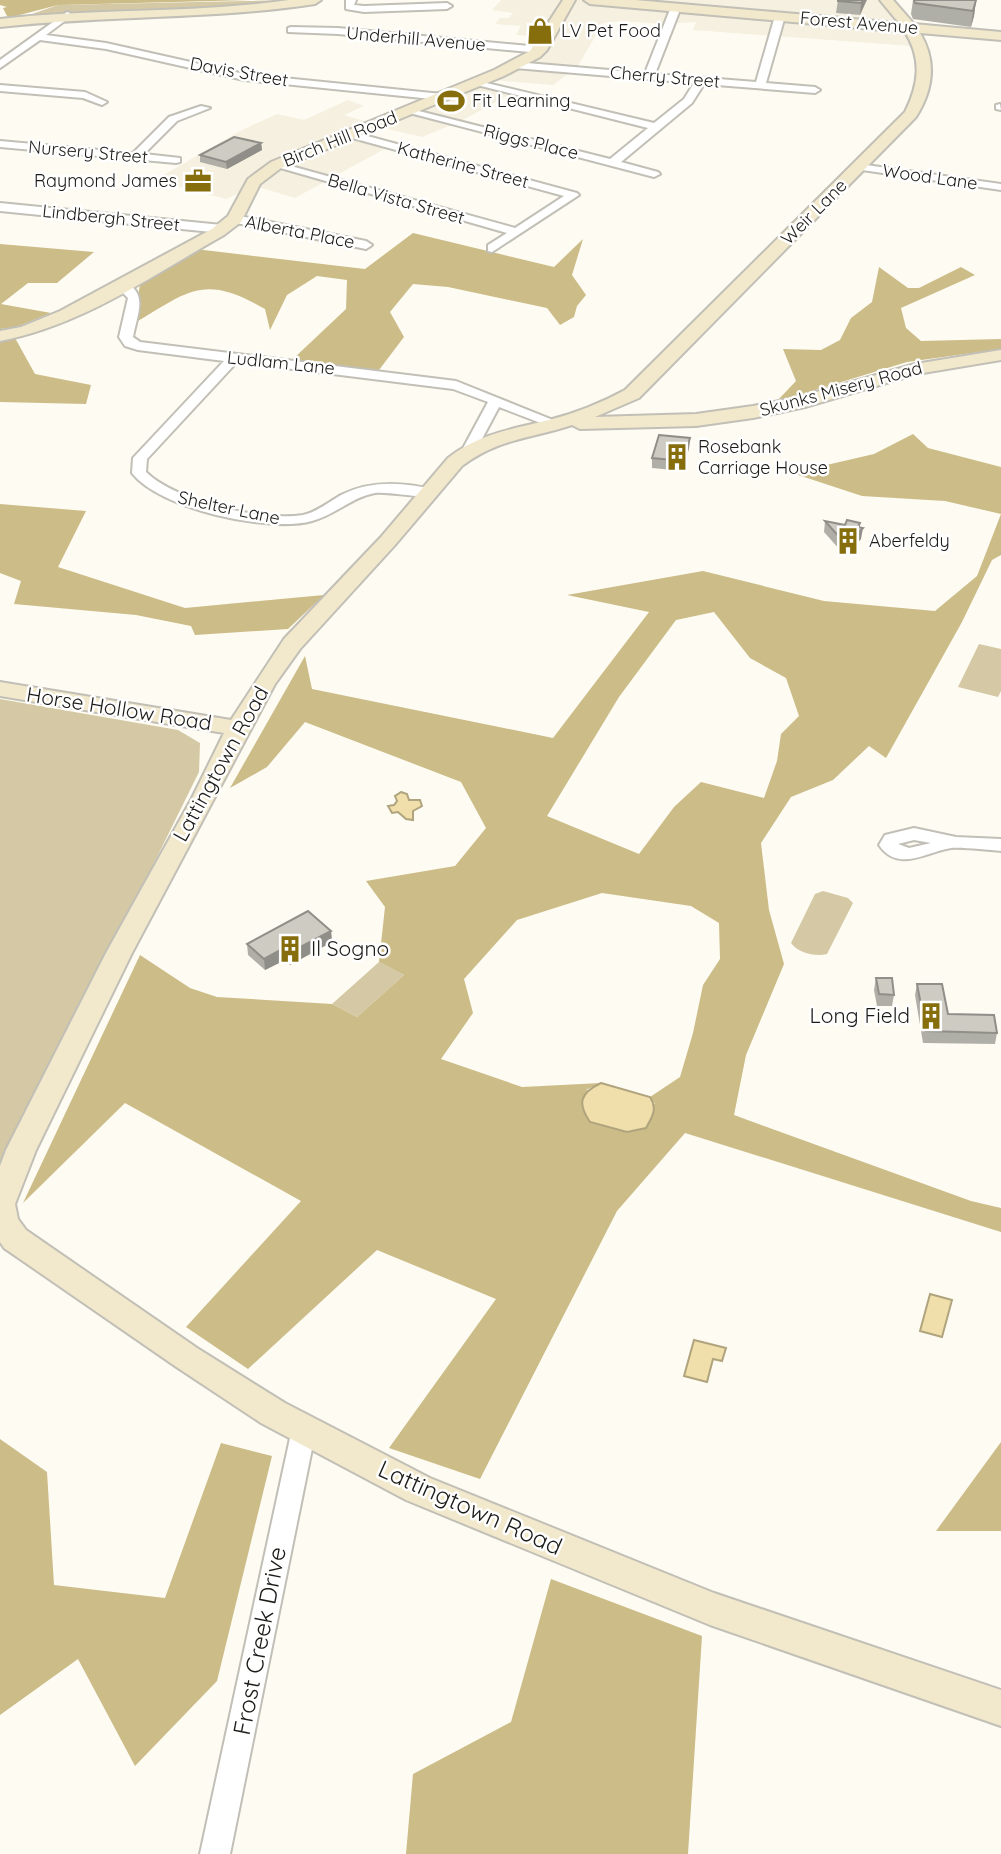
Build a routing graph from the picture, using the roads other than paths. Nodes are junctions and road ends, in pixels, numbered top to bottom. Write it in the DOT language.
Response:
graph roads {
  1 [pos="315,0"];
  2 [pos="351,0"];
  3 [pos="569,0"];
  4 [pos="590,0"];
  5 [pos="886,0"];
  6 [pos="446,7"];
  7 [pos="676,7"];
  8 [pos="67,15"];
  9 [pos="780,16"];
  10 [pos="0,23"];
  11 [pos="910,28"];
  12 [pos="291,30"];
  13 [pos="1001,36"];
  14 [pos="38,37"];
  15 [pos="540,50"];
  16 [pos="0,65"];
  17 [pos="515,65"];
  18 [pos="649,76"];
  19 [pos="701,80"];
  20 [pos="474,83"];
  21 [pos="760,85"];
  22 [pos="0,88"];
  23 [pos="815,90"];
  24 [pos="442,97"];
  25 [pos="102,102"];
  26 [pos="205,108"];
  27 [pos="407,111"];
  28 [pos="656,127"];
  29 [pos="349,134"];
  30 [pos="0,144"];
  31 [pos="136,156"];
  32 [pos="176,160"];
  33 [pos="612,163"];
  34 [pos="276,165"];
  35 [pos="859,167"];
  36 [pos="654,174"];
  37 [pos="1001,187"];
  38 [pos="0,207"];
  39 [pos="229,224"];
  40 [pos="516,232"];
  41 [pos="366,245"];
  42 [pos="492,248"];
  43 [pos="121,285"];
  44 [pos="0,336"];
  45 [pos="1001,355"];
  46 [pos="234,358"];
  47 [pos="623,400"];
  48 [pos="495,401"];
  49 [pos="645,422"];
  50 [pos="556,424"];
  51 [pos="468,452"];
  52 [pos="430,492"];
  53 [pos="0,690"];
  54 [pos="239,728"];
  55 [pos="949,842"];
  56 [pos="1001,845"];
  57 [pos="3,1181"];
  58 [pos="304,1429"];
  59 [pos="1001,1708"];
  60 [pos="215,1854"];
  1 -- 8 [label="street"];
  2 -- 6 [label="street"];
  3 -- 15 [label="street, Birch Hill Road"];
  4 -- 7 [label="street, Forest Avenue"];
  5 -- 11 [label="street, Weir Lane"];
  7 -- 9 [label="street, Forest Avenue"];
  7 -- 18 [label="street"];
  8 -- 10 [label="street"];
  8 -- 14 [label="street"];
  9 -- 11 [label="street, Forest Avenue"];
  9 -- 21 [label="street"];
  11 -- 13 [label="street, Forest Avenue"];
  11 -- 35 [label="street, Weir Lane"];
  12 -- 15 [label="street, Underhill Avenue"];
  14 -- 16 [label="street"];
  14 -- 24 [label="street, Davis Street"];
  15 -- 17 [label="street, Birch Hill Road"];
  17 -- 18 [label="street, Cherry Street"];
  17 -- 20 [label="street, Birch Hill Road"];
  18 -- 19 [label="street, Cherry Street"];
  19 -- 21 [label="street, Cherry Street"];
  19 -- 28 [label="street"];
  20 -- 24 [label="street, Birch Hill Road"];
  20 -- 28 [label="street"];
  21 -- 23 [label="street, Cherry Street"];
  22 -- 25 [label="street"];
  24 -- 27 [label="street, Birch Hill Road"];
  26 -- 31 [label="street"];
  27 -- 29 [label="street, Birch Hill Road"];
  27 -- 33 [label="street, Riggs Place"];
  28 -- 33 [label="street"];
  29 -- 34 [label="street, Birch Hill Road"];
  29 -- 40 [label="street, Katherine Street"];
  30 -- 31 [label="street, Nursery Street"];
  31 -- 32 [label="street, Nursery Street"];
  33 -- 36 [label="street, Riggs Place"];
  34 -- 39 [label="street, Birch Hill Road"];
  34 -- 40 [label="street, Bella Vista Street"];
  35 -- 37 [label="street, Wood Lane"];
  35 -- 47 [label="street, Weir Lane"];
  38 -- 39 [label="street, Lindbergh Street"];
  39 -- 41 [label="street, Alberta Place"];
  39 -- 43 [label="street"];
  40 -- 42 [label="street"];
  43 -- 44 [label="street"];
  43 -- 46 [label="street, Ludlam Lane"];
  45 -- 49 [label="street, Skunks Misery Road"];
  46 -- 48 [label="street, Ludlam Lane"];
  46 -- 52 [label="street, Shelter Lane"];
  47 -- 49 [label="street"];
  47 -- 50 [label="street, Weir Lane"];
  48 -- 50 [label="street, Ludlam Lane"];
  48 -- 51 [label="street"];
  49 -- 50 [label="street, Skunks Misery Road"];
  50 -- 51 [label="street, Lattingtown Road"];
  51 -- 52 [label="street, Lattingtown Road"];
  52 -- 54 [label="street, Lattingtown Road"];
  53 -- 54 [label="street, Horse Hollow Road"];
  54 -- 57 [label="street, Lattingtown Road"];
  55 -- 56 [label="street"];
  57 -- 58 [label="street, Lattingtown Road"];
  58 -- 59 [label="street, Lattingtown Road"];
  58 -- 60 [label="street, Frost Creek Drive"];
}
